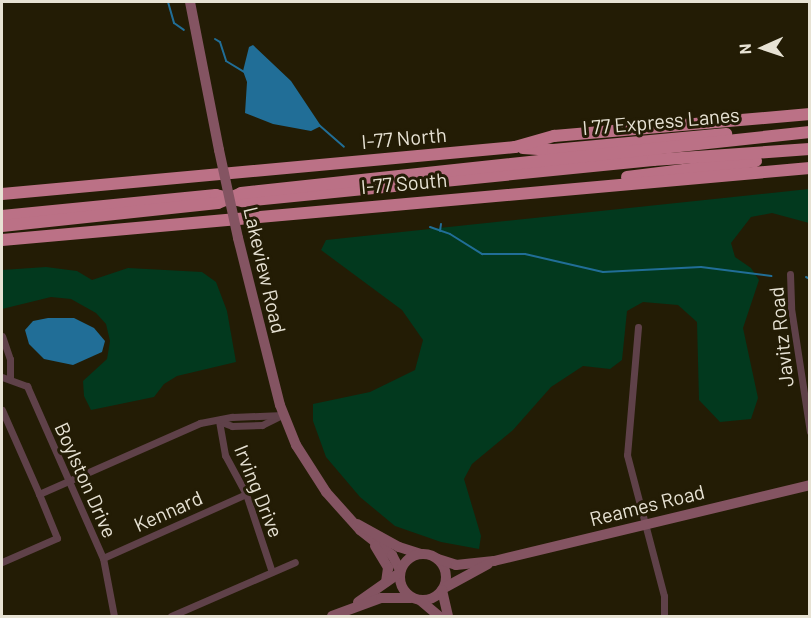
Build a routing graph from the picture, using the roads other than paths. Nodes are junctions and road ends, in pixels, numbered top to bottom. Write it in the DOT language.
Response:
graph roads {
  1 [pos="189,2"];
  2 [pos="810,114"];
  3 [pos="810,130"];
  4 [pos="515,147"];
  5 [pos="810,149"];
  6 [pos="810,155"];
  7 [pos="810,168"];
  8 [pos="564,187"];
  9 [pos="2,194"];
  10 [pos="262,195"];
  11 [pos="229,198"];
  12 [pos="197,201"];
  13 [pos="2,216"];
  14 [pos="2,226"];
  15 [pos="2,240"];
  16 [pos="790,274"];
  17 [pos="638,327"];
  18 [pos="2,336"];
  19 [pos="2,377"];
  20 [pos="10,377"];
  21 [pos="806,386"];
  22 [pos="2,410"];
  23 [pos="283,415"];
  24 [pos="219,421"];
  25 [pos="810,432"];
  26 [pos="69,481"];
  27 [pos="810,484"];
  28 [pos="39,494"];
  29 [pos="246,494"];
  30 [pos="357,524"];
  31 [pos="646,525"];
  32 [pos="368,536"];
  33 [pos="423,554"];
  34 [pos="103,558"];
  35 [pos="438,559"];
  36 [pos="494,561"];
  37 [pos="2,562"];
  38 [pos="295,562"];
  39 [pos="272,572"];
  40 [pos="399,572"];
  41 [pos="386,582"];
  42 [pos="443,589"];
  43 [pos="416,599"];
  44 [pos="351,609"];
  45 [pos="114,616"];
  46 [pos="171,616"];
  47 [pos="332,616"];
  48 [pos="439,616"];
  49 [pos="448,616"];
  50 [pos="664,616"];
  1 -- 11 [label="main road, Lakeview Road, bridge"];
  2 -- 4 [label="highway, I-77 North"];
  3 -- 4 [label="highway, I 77 Express Lanes"];
  3 -- 10 [label="highway"];
  4 -- 9 [label="highway, I-77 North"];
  5 -- 10 [label="highway"];
  6 -- 8 [label="highway"];
  7 -- 8 [label="highway, I-77 South"];
  8 -- 15 [label="highway, I-77 South"];
  10 -- 11 [label="highway"];
  11 -- 12 [label="highway"];
  11 -- 23 [label="main road, Lakeview Road, bridge"];
  12 -- 13 [label="highway"];
  12 -- 14 [label="highway"];
  16 -- 21 [label="street, Javitz Road"];
  17 -- 31 [label="street"];
  18 -- 20 [label="street"];
  19 -- 20 [label="street"];
  20 -- 26 [label="street, Boylston Drive"];
  21 -- 25 [label="street, Javitz Road"];
  22 -- 28 [label="street"];
  23 -- 24 [label="street"];
  23 -- 30 [label="main road, Lakeview Road"];
  24 -- 26 [label="street"];
  24 -- 29 [label="street, Irving Drive"];
  26 -- 28 [label="street"];
  26 -- 34 [label="street, Boylston Drive"];
  27 -- 31 [label="main road, Reames Road"];
  28 -- 37 [label="street"];
  29 -- 34 [label="street, Kennard"];
  29 -- 39 [label="street, Irving Drive"];
  30 -- 32 [label="main road, Lakeview Road"];
  30 -- 33 [label="main road, Lakeview Road"];
  31 -- 36 [label="main road, Reames Road"];
  31 -- 50 [label="street"];
  32 -- 40 [label="main road, Lakeview Road"];
  32 -- 41 [label="main road"];
  33 -- 35 [label="main road"];
  33 -- 40 [label="main road"];
  34 -- 45 [label="street, Boylston Drive"];
  35 -- 36 [label="main road, Reames Road"];
  35 -- 42 [label="main road"];
  36 -- 42 [label="main road, Reames Road"];
  38 -- 39 [label="street"];
  39 -- 46 [label="street"];
  40 -- 41 [label="main road"];
  40 -- 43 [label="main road"];
  41 -- 44 [label="main road"];
  42 -- 43 [label="main road"];
  42 -- 49 [label="main road"];
  43 -- 44 [label="main road"];
  43 -- 48 [label="main road"];
  44 -- 47 [label="main road"];
}
